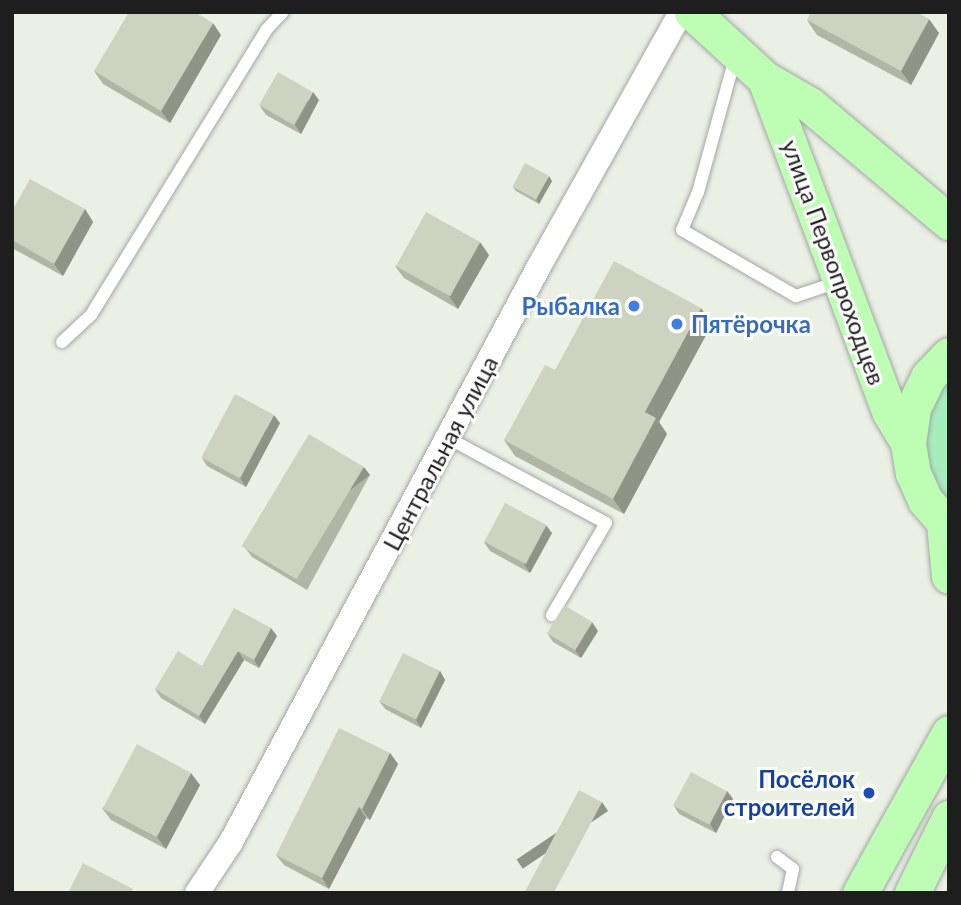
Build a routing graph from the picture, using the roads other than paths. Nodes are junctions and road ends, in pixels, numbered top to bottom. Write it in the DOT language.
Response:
graph roads {
  1 [pos="283,12"];
  2 [pos="681,12"];
  3 [pos="692,12"];
  4 [pos="737,51"];
  5 [pos="765,79"];
  6 [pos="949,222"];
  7 [pos="843,279"];
  8 [pos="62,342"];
  9 [pos="949,355"];
  10 [pos="448,438"];
  11 [pos="908,443"];
  12 [pos="946,526"];
  13 [pos="949,576"];
  14 [pos="552,615"];
  15 [pos="949,733"];
  16 [pos="949,818"];
  17 [pos="777,856"];
  18 [pos="197,893"];
  19 [pos="788,893"];
  20 [pos="860,893"];
  21 [pos="912,893"];
  1 -- 8 [label="lane"];
  2 -- 10 [label="street, Центральная улица"];
  3 -- 4 [label="street, улица Первопроходцев"];
  4 -- 5 [label="street, улица Первопроходцев"];
  4 -- 7 [label="lane"];
  5 -- 6 [label="street, улица Первопроходцев"];
  5 -- 7 [label="street, улица Первопроходцев"];
  7 -- 11 [label="street, улица Первопроходцев"];
  9 -- 11 [label="street, улица Первопроходцев"];
  10 -- 14 [label="lane"];
  10 -- 18 [label="street, Центральная улица"];
  11 -- 12 [label="street, улица Первопроходцев"];
  12 -- 13 [label="street, улица Первопроходцев"];
  15 -- 20 [label="street"];
  16 -- 21 [label="street"];
  17 -- 19 [label="lane"];
}
